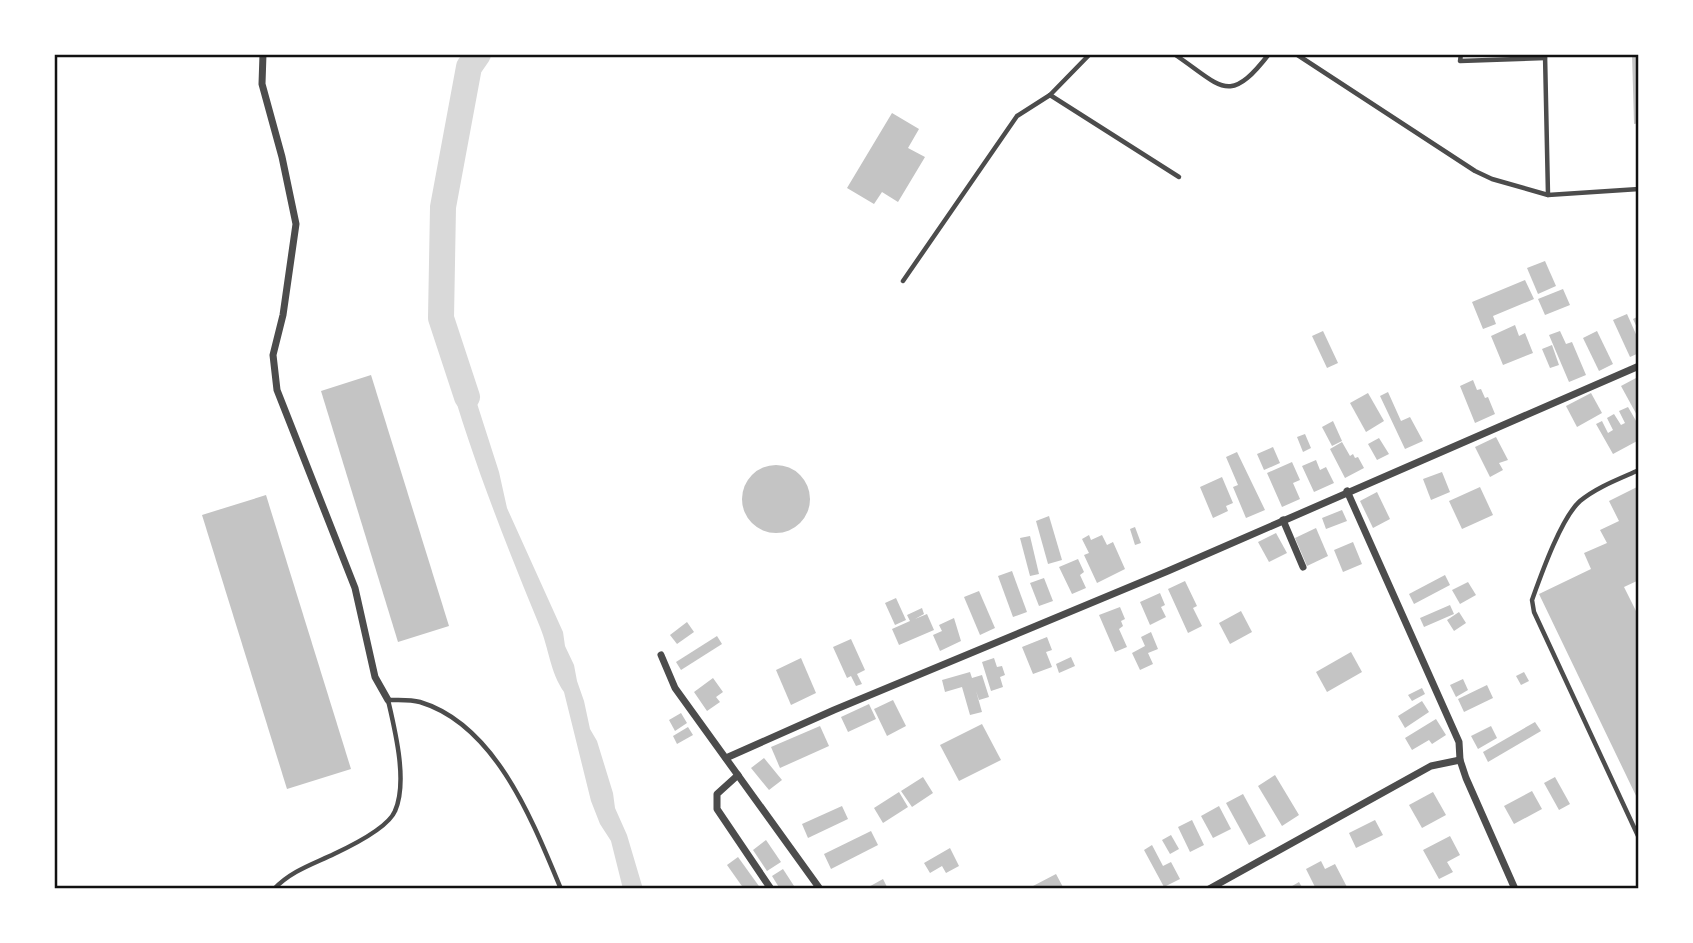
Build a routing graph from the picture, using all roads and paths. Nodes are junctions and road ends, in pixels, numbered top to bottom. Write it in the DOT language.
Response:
graph roads {
  1 [pos="263,54"];
  2 [pos="1090,54"];
  3 [pos="1175,54"];
  4 [pos="1269,54"];
  5 [pos="1296,54"];
  6 [pos="1461,54"];
  7 [pos="1545,56"];
  8 [pos="1051,95"];
  9 [pos="1179,177"];
  10 [pos="1639,189"];
  11 [pos="1548,195"];
  12 [pos="903,281"];
  13 [pos="1639,366"];
  14 [pos="1639,470"];
  15 [pos="1347,491"];
  16 [pos="1283,520"];
  17 [pos="1303,567"];
  18 [pos="660,655"];
  19 [pos="388,700"];
  20 [pos="726,758"];
  21 [pos="1460,760"];
  22 [pos="738,775"];
  23 [pos="1639,838"];
  24 [pos="274,889"];
  25 [pos="561,889"];
  26 [pos="771,889"];
  27 [pos="820,889"];
  28 [pos="1209,889"];
  29 [pos="1515,889"];
  1 -- 19 [label="street"];
  2 -- 8 [label="lane"];
  3 -- 4 [label="lane"];
  5 -- 11 [label="lane"];
  6 -- 7 [label="lane"];
  7 -- 11 [label="lane"];
  8 -- 9 [label="lane"];
  8 -- 12 [label="lane"];
  10 -- 11 [label="lane"];
  13 -- 15 [label="street"];
  14 -- 23 [label="lane"];
  15 -- 16 [label="street"];
  15 -- 21 [label="street"];
  16 -- 17 [label="street"];
  16 -- 20 [label="street"];
  18 -- 20 [label="street"];
  19 -- 24 [label="lane"];
  19 -- 25 [label="lane"];
  20 -- 22 [label="street"];
  21 -- 28 [label="street"];
  21 -- 29 [label="street"];
  22 -- 26 [label="street"];
  22 -- 27 [label="street"];
}
